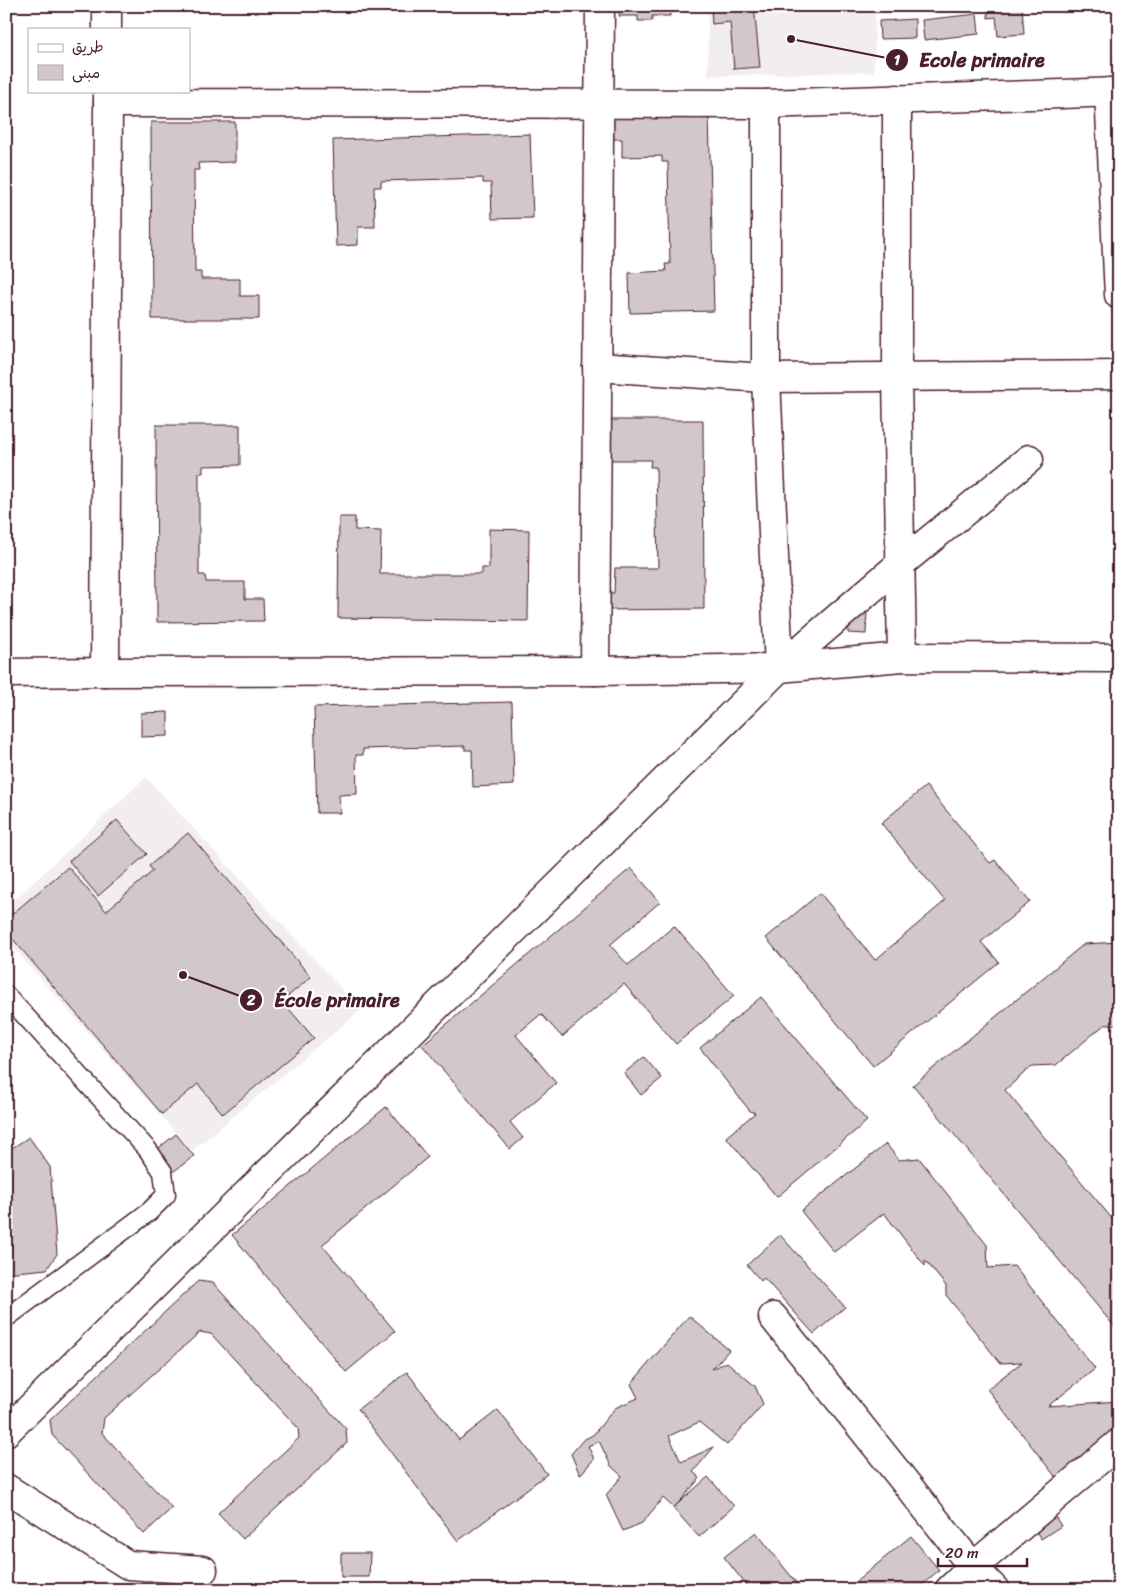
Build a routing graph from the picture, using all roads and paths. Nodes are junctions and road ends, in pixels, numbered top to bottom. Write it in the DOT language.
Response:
graph roads {
  1 [pos="108,6"];
  2 [pos="600,6"];
  3 [pos="108,28"];
  4 [pos="1114,92"];
  5 [pos="108,97"];
  6 [pos="897,99"];
  7 [pos="599,104"];
  8 [pos="766,104"];
  9 [pos="1119,295"];
  10 [pos="597,367"];
  11 [pos="897,376"];
  12 [pos="1119,376"];
  13 [pos="766,378"];
  14 [pos="1029,459"];
  15 [pos="899,565"];
  16 [pos="902,658"];
  17 [pos="1119,658"];
  18 [pos="779,668"];
  19 [pos="595,671"];
  20 [pos="106,672"];
  21 [pos="6,673"];
  22 [pos="6,995"];
  23 [pos="773,1317"];
  24 [pos="6,1318"];
  25 [pos="6,1432"];
  26 [pos="1119,1443"];
  27 [pos="6,1488"];
  28 [pos="972,1568"];
  29 [pos="203,1570"];
  30 [pos="948,1590"];
  31 [pos="995,1590"];
  1 -- 3 [label="street"];
  2 -- 7 [label="street"];
  4 -- 6 [label="street"];
  4 -- 9 [label="street"];
  5 -- 7 [label="street"];
  5 -- 20 [label="street"];
  6 -- 8 [label="street"];
  6 -- 11 [label="street"];
  7 -- 8 [label="street"];
  7 -- 10 [label="street"];
  8 -- 13 [label="street"];
  10 -- 13 [label="street"];
  10 -- 19 [label="street"];
  11 -- 12 [label="street"];
  11 -- 13 [label="street"];
  11 -- 15 [label="street"];
  13 -- 18 [label="street"];
  14 -- 15 [label="street"];
  15 -- 16 [label="street"];
  15 -- 18 [label="street"];
  16 -- 17 [label="street"];
  16 -- 18 [label="street"];
  18 -- 19 [label="street"];
  18 -- 25 [label="street"];
  19 -- 20 [label="street"];
  20 -- 21 [label="street"];
  22 -- 24 [label="lane"];
  23 -- 28 [label="street"];
  26 -- 28 [label="street"];
  27 -- 29 [label="street"];
  28 -- 30 [label="street"];
  28 -- 31 [label="street"];
}
